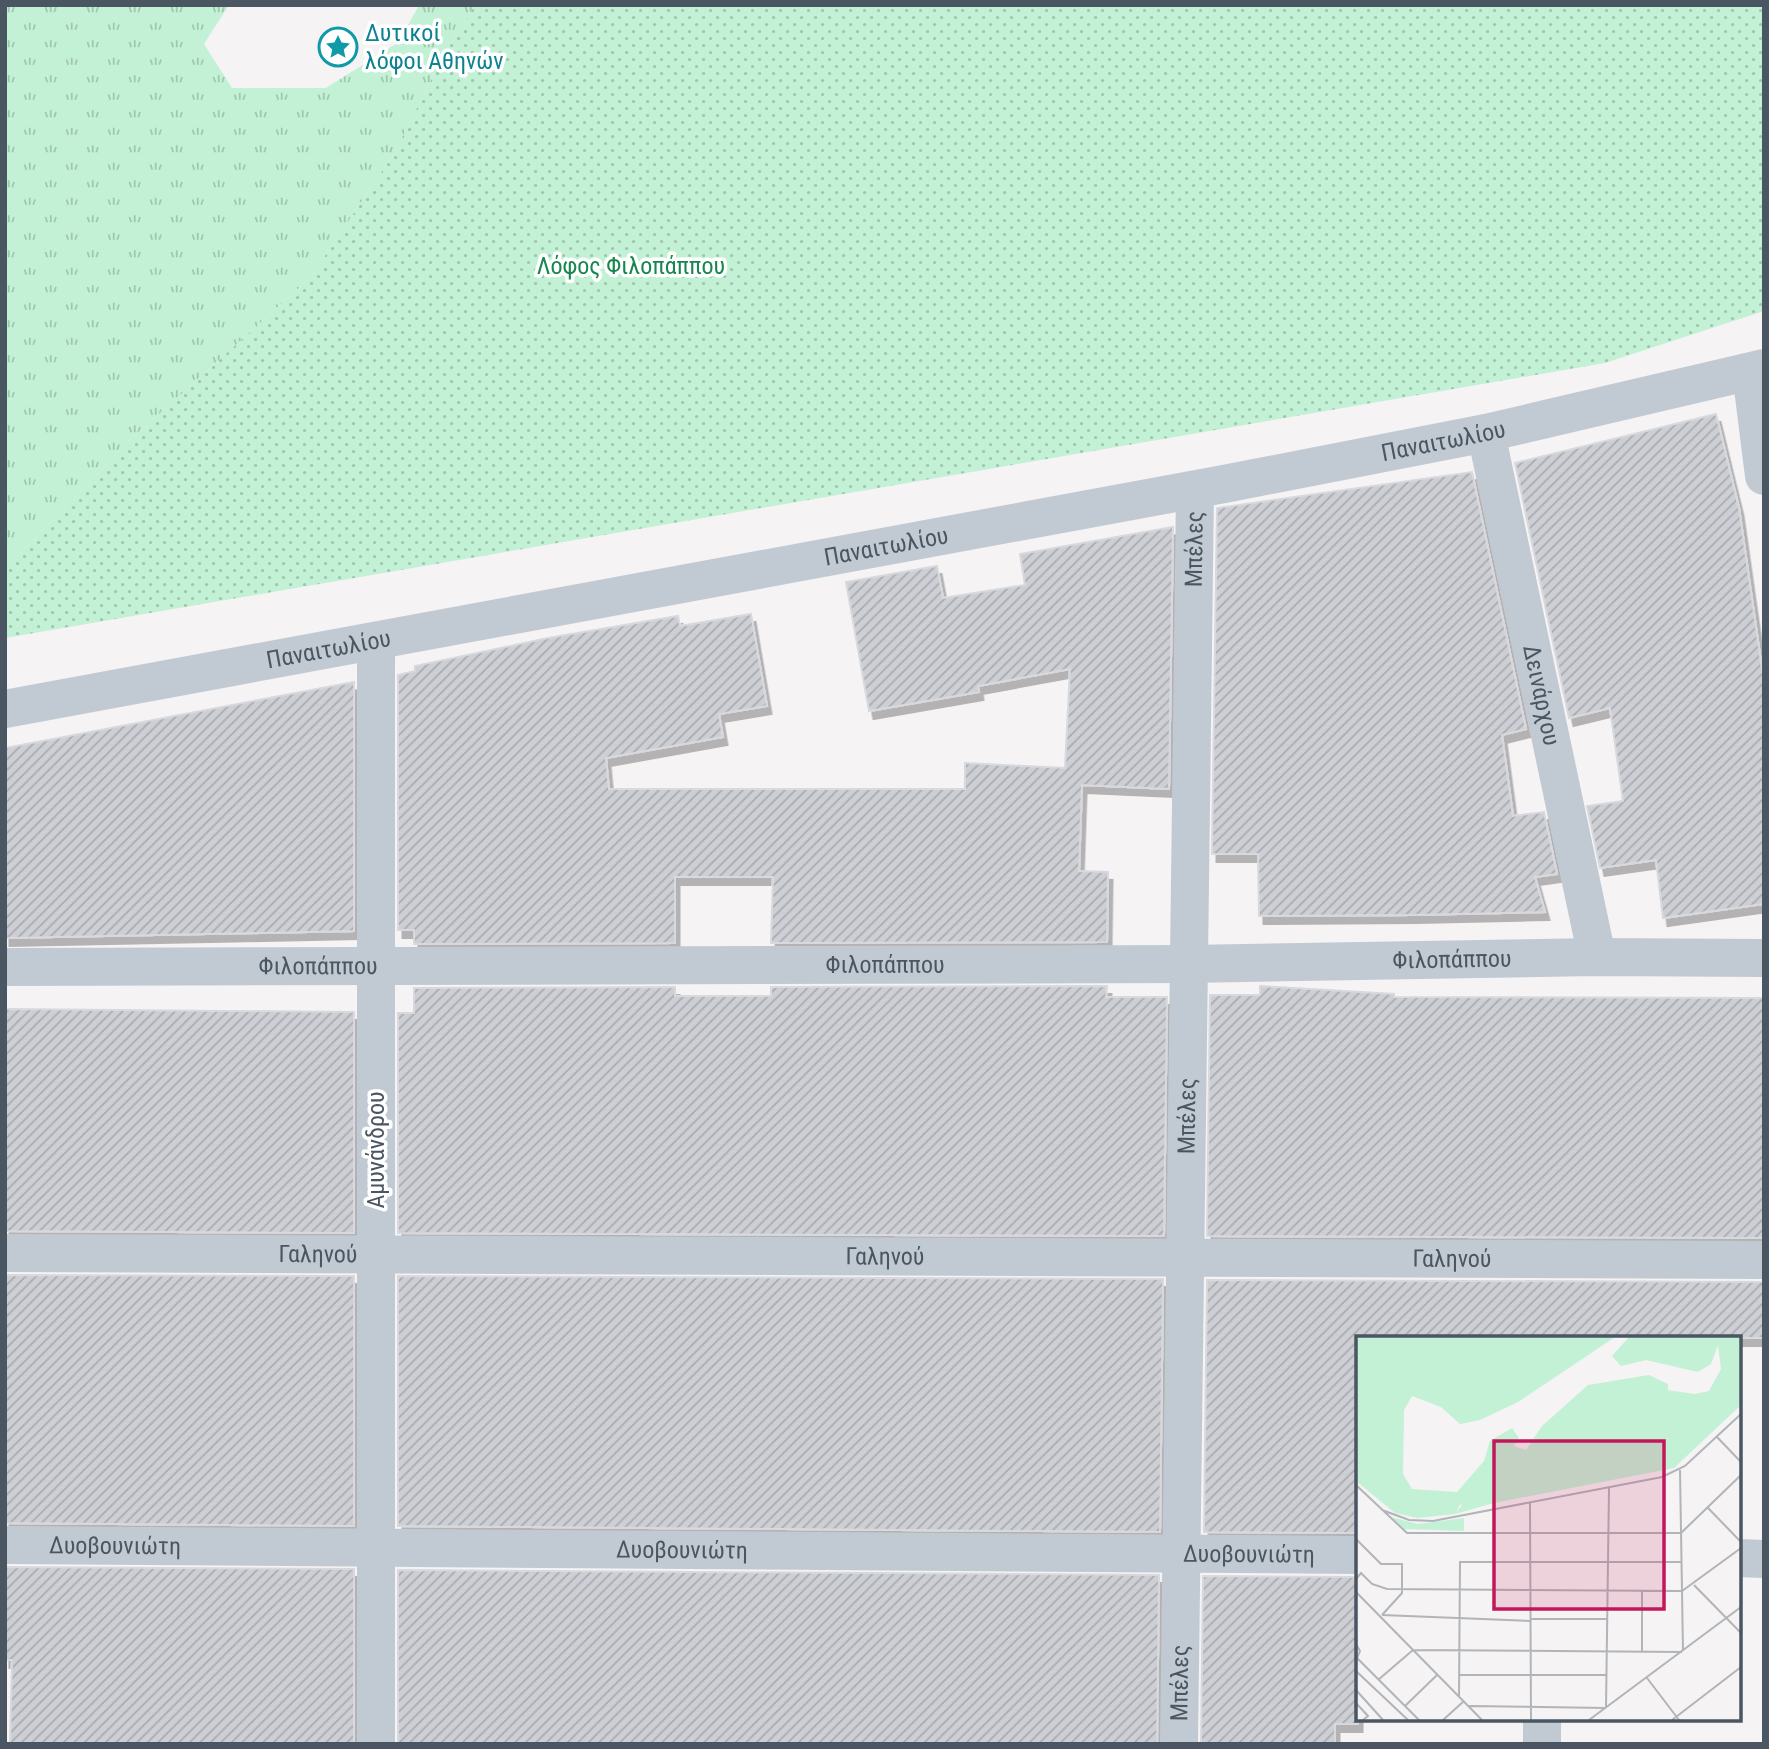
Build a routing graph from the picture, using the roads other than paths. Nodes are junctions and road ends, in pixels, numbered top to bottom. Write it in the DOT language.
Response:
graph roads {
  1 [pos="1757,370"];
  2 [pos="1486,433"];
  3 [pos="1764,476"];
  4 [pos="1195,490"];
  5 [pos="376,641"];
  6 [pos="5,709"];
  7 [pos="1597,957"];
  8 [pos="1764,958"];
  9 [pos="1189,964"];
  10 [pos="376,966"];
  11 [pos="5,967"];
  12 [pos="5,1253"];
  13 [pos="376,1255"];
  14 [pos="1185,1257"];
  15 [pos="1764,1260"];
  16 [pos="5,1545"];
  17 [pos="376,1548"];
  18 [pos="1181,1554"];
  19 [pos="1356,1555"];
  20 [pos="1741,1558"];
  21 [pos="1764,1559"];
  22 [pos="1542,1721"];
  23 [pos="376,1744"];
  24 [pos="1179,1744"];
  25 [pos="1542,1744"];
  1 -- 2 [label="street, Παναιτωλίου"];
  1 -- 3 [label="street"];
  2 -- 4 [label="street, Παναιτωλίου"];
  2 -- 7 [label="street, Δεινάρχου"];
  4 -- 5 [label="street, Παναιτωλίου"];
  4 -- 9 [label="street, Μπέλες"];
  5 -- 6 [label="street, Παναιτωλίου"];
  5 -- 10 [label="street, Αμυνάνδρου"];
  7 -- 8 [label="street, Φιλοπάππου"];
  7 -- 9 [label="street, Φιλοπάππου"];
  9 -- 10 [label="street, Φιλοπάππου"];
  9 -- 14 [label="street, Μπέλες"];
  10 -- 11 [label="street, Φιλοπάππου"];
  10 -- 13 [label="street, Αμυνάνδρου"];
  12 -- 13 [label="street, Γαληνού"];
  13 -- 14 [label="street, Γαληνού"];
  13 -- 17 [label="street, Αμυνάνδρου"];
  14 -- 15 [label="street, Γαληνού"];
  14 -- 18 [label="street, Μπέλες"];
  16 -- 17 [label="street, Δυοβουνιώτη"];
  17 -- 18 [label="street, Δυοβουνιώτη"];
  17 -- 23 [label="street, Αμυνάνδρου"];
  18 -- 19 [label="street, Δυοβουνιώτη"];
  18 -- 24 [label="street, Μπέλες"];
  20 -- 21 [label="street"];
  22 -- 25 [label="street"];
}
